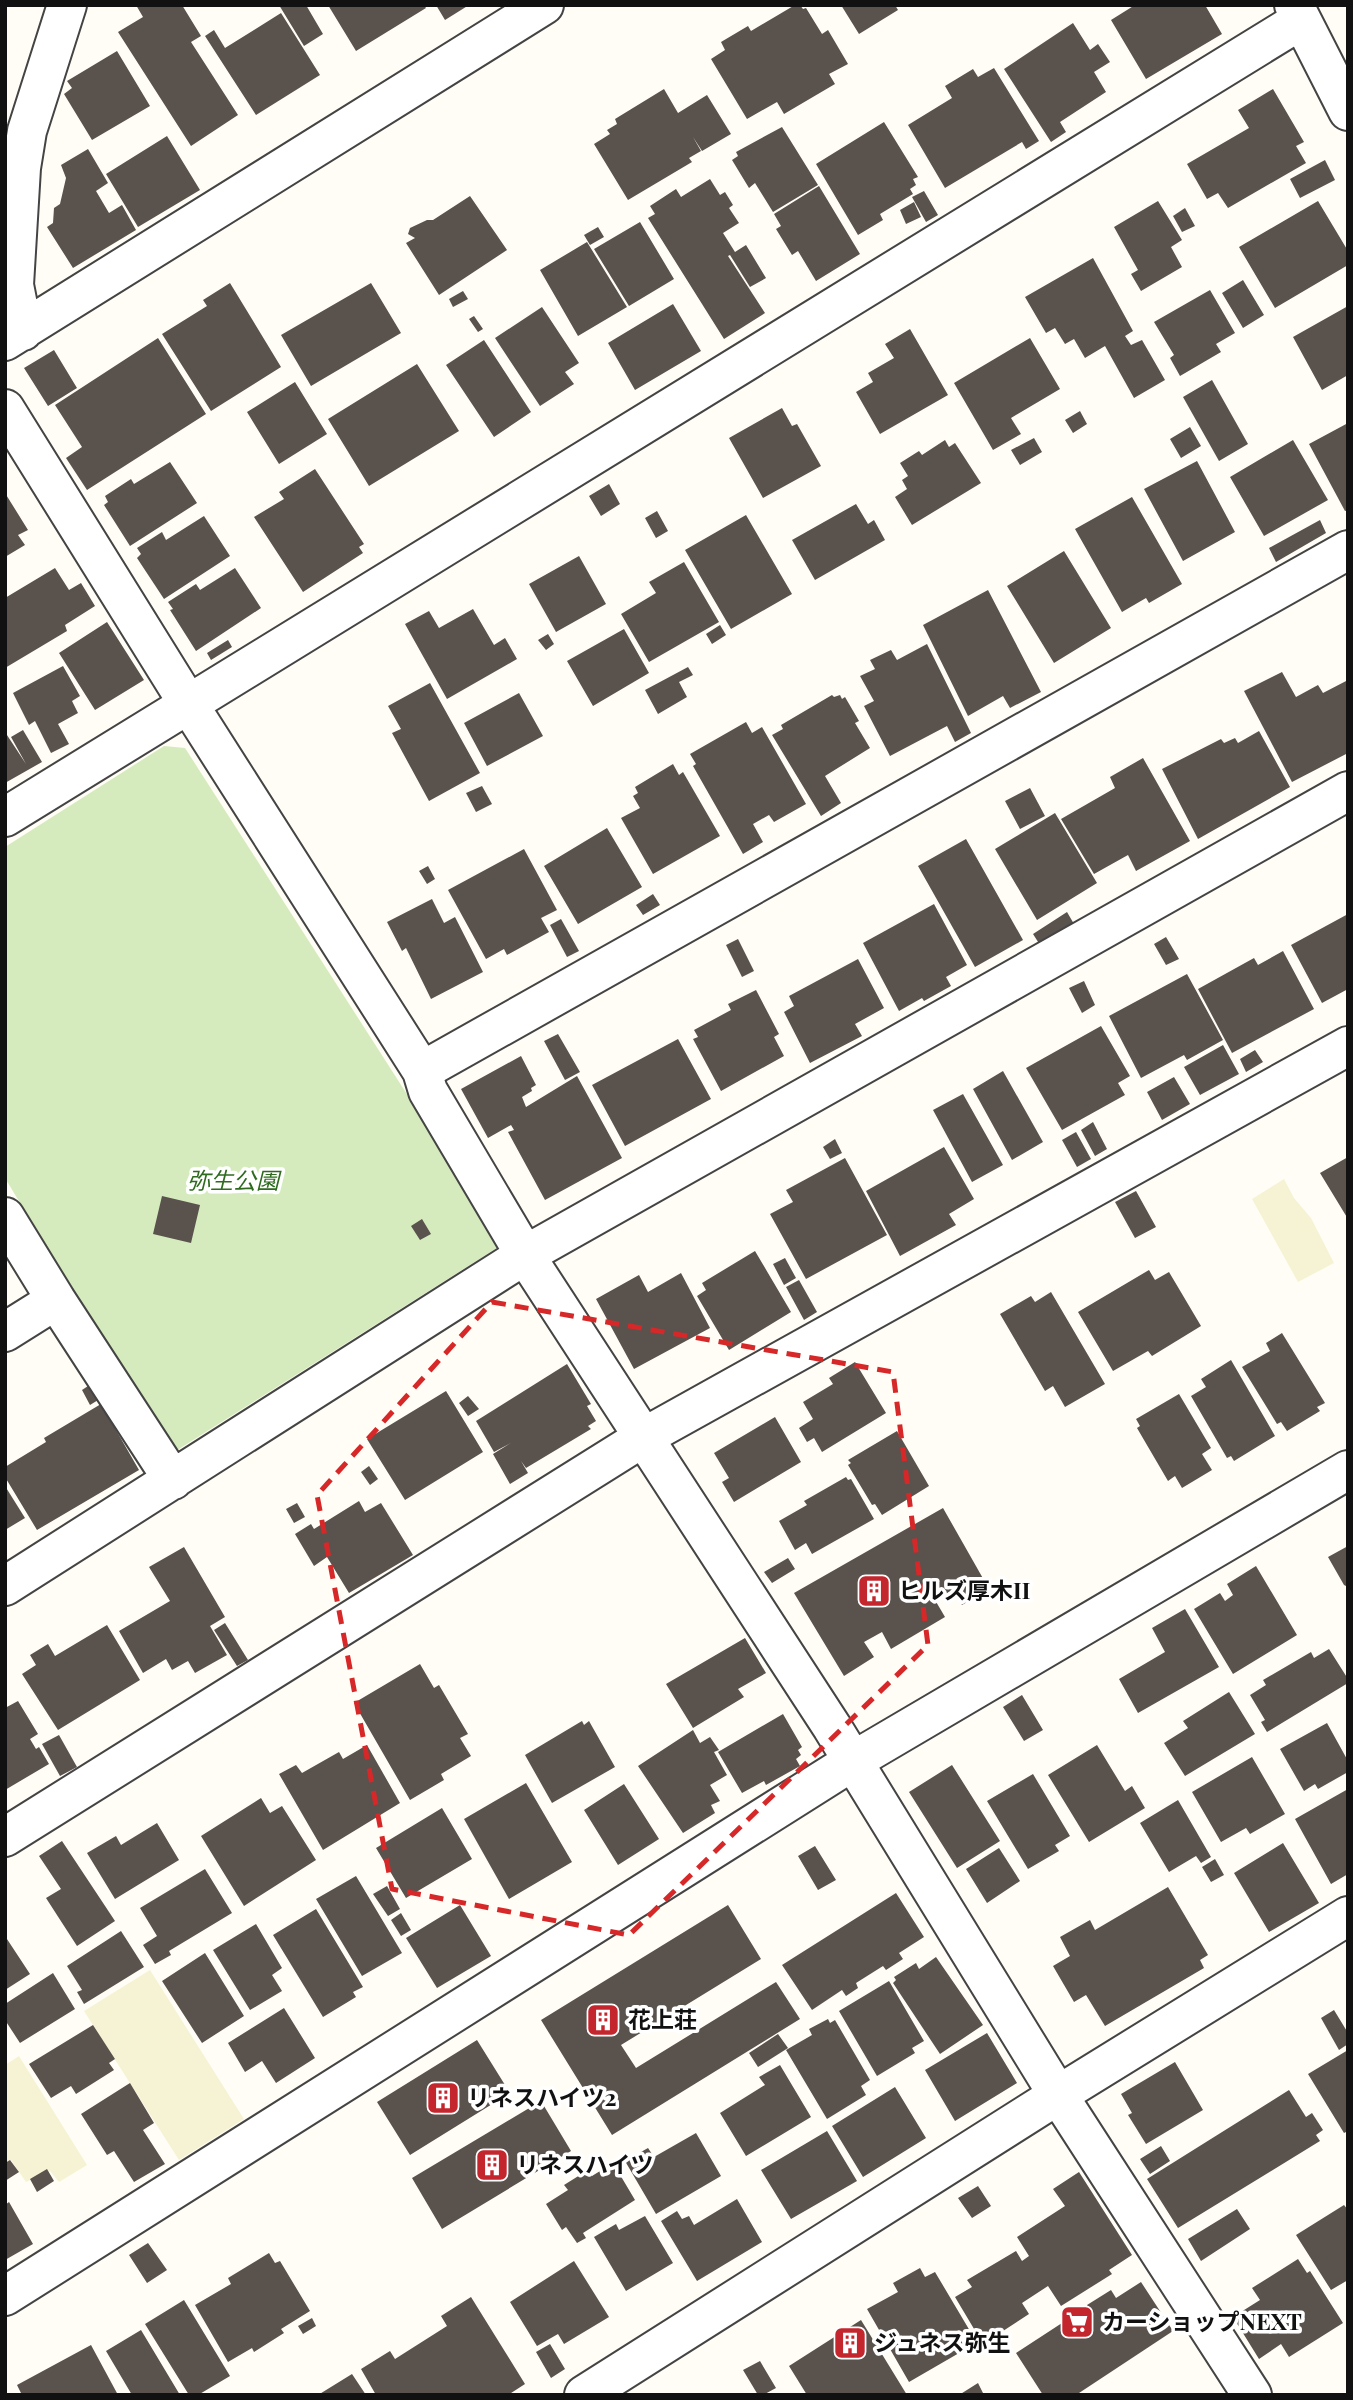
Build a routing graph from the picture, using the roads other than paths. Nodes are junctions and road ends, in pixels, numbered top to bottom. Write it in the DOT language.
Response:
graph roads {
  1 [pos="67,5"];
  2 [pos="544,5"];
  3 [pos="1298,13"];
  4 [pos="1348,111"];
  5 [pos="14,336"];
  6 [pos="5,409"];
  7 [pos="1348,550"];
  8 [pos="189,705"];
  9 [pos="1348,791"];
  10 [pos="5,817"];
  11 [pos="1348,1046"];
  12 [pos="422,1071"];
  13 [pos="5,1217"];
  14 [pos="525,1255"];
  15 [pos="56,1300"];
  16 [pos="5,1332"];
  17 [pos="644,1437"];
  18 [pos="1348,1470"];
  19 [pos="173,1480"];
  20 [pos="5,1586"];
  21 [pos="853,1761"];
  22 [pos="5,1837"];
  23 [pos="1348,1916"];
  24 [pos="1058,2095"];
  25 [pos="5,2295"];
  26 [pos="584,2395"];
  27 [pos="1252,2395"];
  1 -- 5 [label="street"];
  2 -- 5 [label="street"];
  3 -- 4 [label="street"];
  3 -- 8 [label="street"];
  6 -- 8 [label="street"];
  7 -- 12 [label="street"];
  8 -- 10 [label="street"];
  8 -- 12 [label="street"];
  9 -- 14 [label="street"];
  11 -- 17 [label="street"];
  12 -- 14 [label="street"];
  13 -- 15 [label="street"];
  14 -- 17 [label="street"];
  14 -- 19 [label="street"];
  15 -- 16 [label="street"];
  15 -- 19 [label="street"];
  17 -- 21 [label="street"];
  17 -- 22 [label="street"];
  18 -- 21 [label="street"];
  19 -- 20 [label="street"];
  21 -- 24 [label="street"];
  21 -- 25 [label="street"];
  23 -- 24 [label="street"];
  24 -- 26 [label="street"];
  24 -- 27 [label="street"];
}
